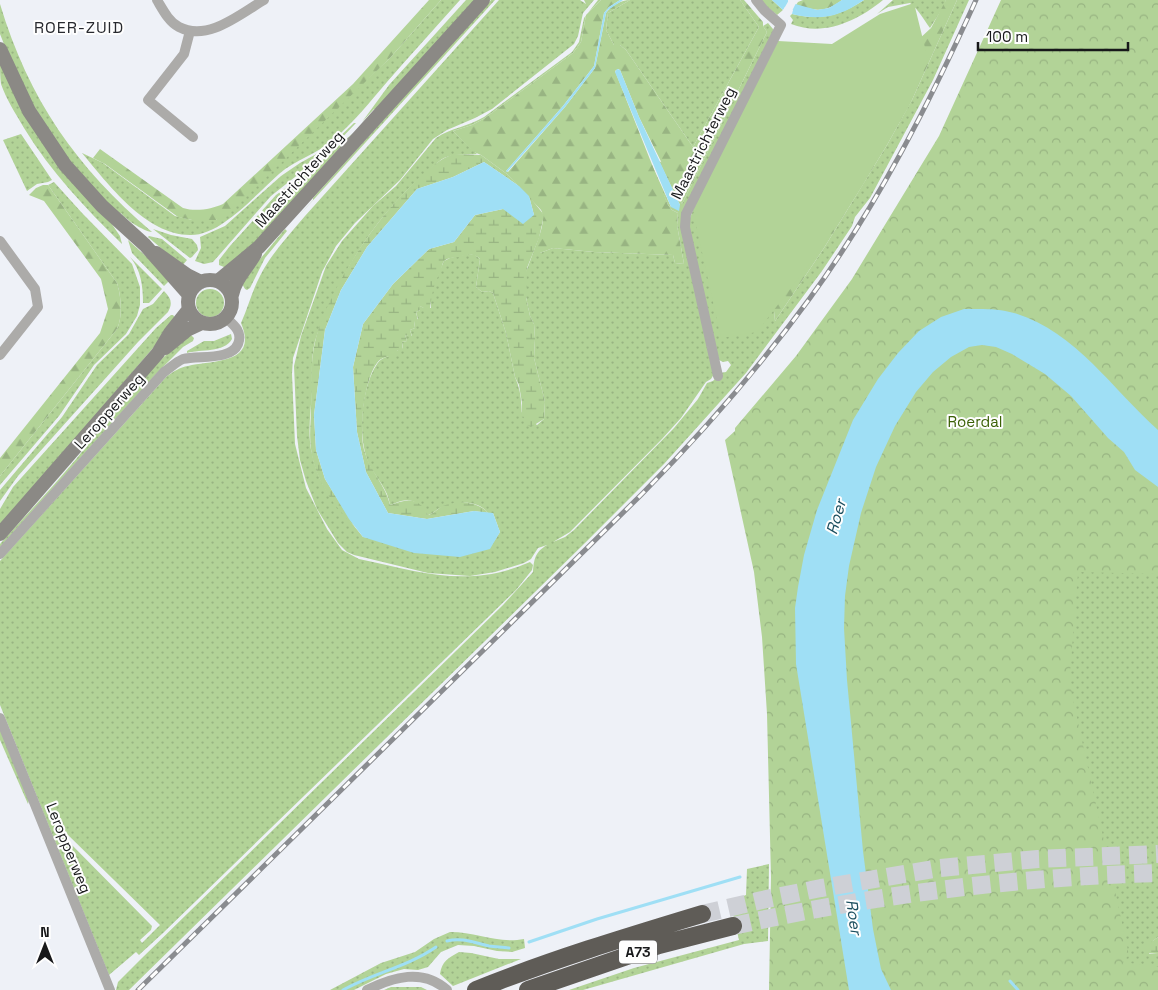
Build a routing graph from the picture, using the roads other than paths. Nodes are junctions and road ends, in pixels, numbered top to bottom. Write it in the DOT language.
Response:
graph roads {
  1 [pos="157,0"];
  2 [pos="264,0"];
  3 [pos="483,0"];
  4 [pos="756,0"];
  5 [pos="190,31"];
  6 [pos="0,49"];
  7 [pos="194,137"];
  8 [pos="0,241"];
  9 [pos="145,245"];
  10 [pos="259,247"];
  11 [pos="218,281"];
  12 [pos="201,282"];
  13 [pos="232,295"];
  14 [pos="189,302"];
  15 [pos="226,318"];
  16 [pos="202,323"];
  17 [pos="158,353"];
  18 [pos="0,355"];
  19 [pos="718,376"];
  20 [pos="0,534"];
  21 [pos="0,554"];
  22 [pos="0,718"];
  23 [pos="702,914"];
  24 [pos="733,926"];
  25 [pos="445,989"];
  26 [pos="110,990"];
  27 [pos="367,990"];
  28 [pos="476,990"];
  29 [pos="528,990"];
  1 -- 5 [label="street"];
  2 -- 5 [label="street"];
  3 -- 10 [label="main road, Maastrichterweg"];
  4 -- 19 [label="street, Maastrichterweg"];
  5 -- 7 [label="street"];
  6 -- 9 [label="main road"];
  8 -- 18 [label="street"];
  9 -- 12 [label="main road"];
  9 -- 14 [label="main road"];
  10 -- 11 [label="main road, Maastrichterweg"];
  10 -- 13 [label="main road, Maastrichterweg"];
  11 -- 12 [label="main road"];
  11 -- 13 [label="main road"];
  12 -- 14 [label="main road"];
  13 -- 15 [label="main road"];
  14 -- 16 [label="main road"];
  14 -- 17 [label="main road"];
  15 -- 16 [label="main road"];
  15 -- 21 [label="street, Leropperweg"];
  16 -- 17 [label="main road"];
  17 -- 20 [label="main road"];
  22 -- 26 [label="street, Leropperweg"];
  23 -- 28 [label="highway, A73"];
  24 -- 29 [label="highway, A73"];
  25 -- 27 [label="street"];
}
